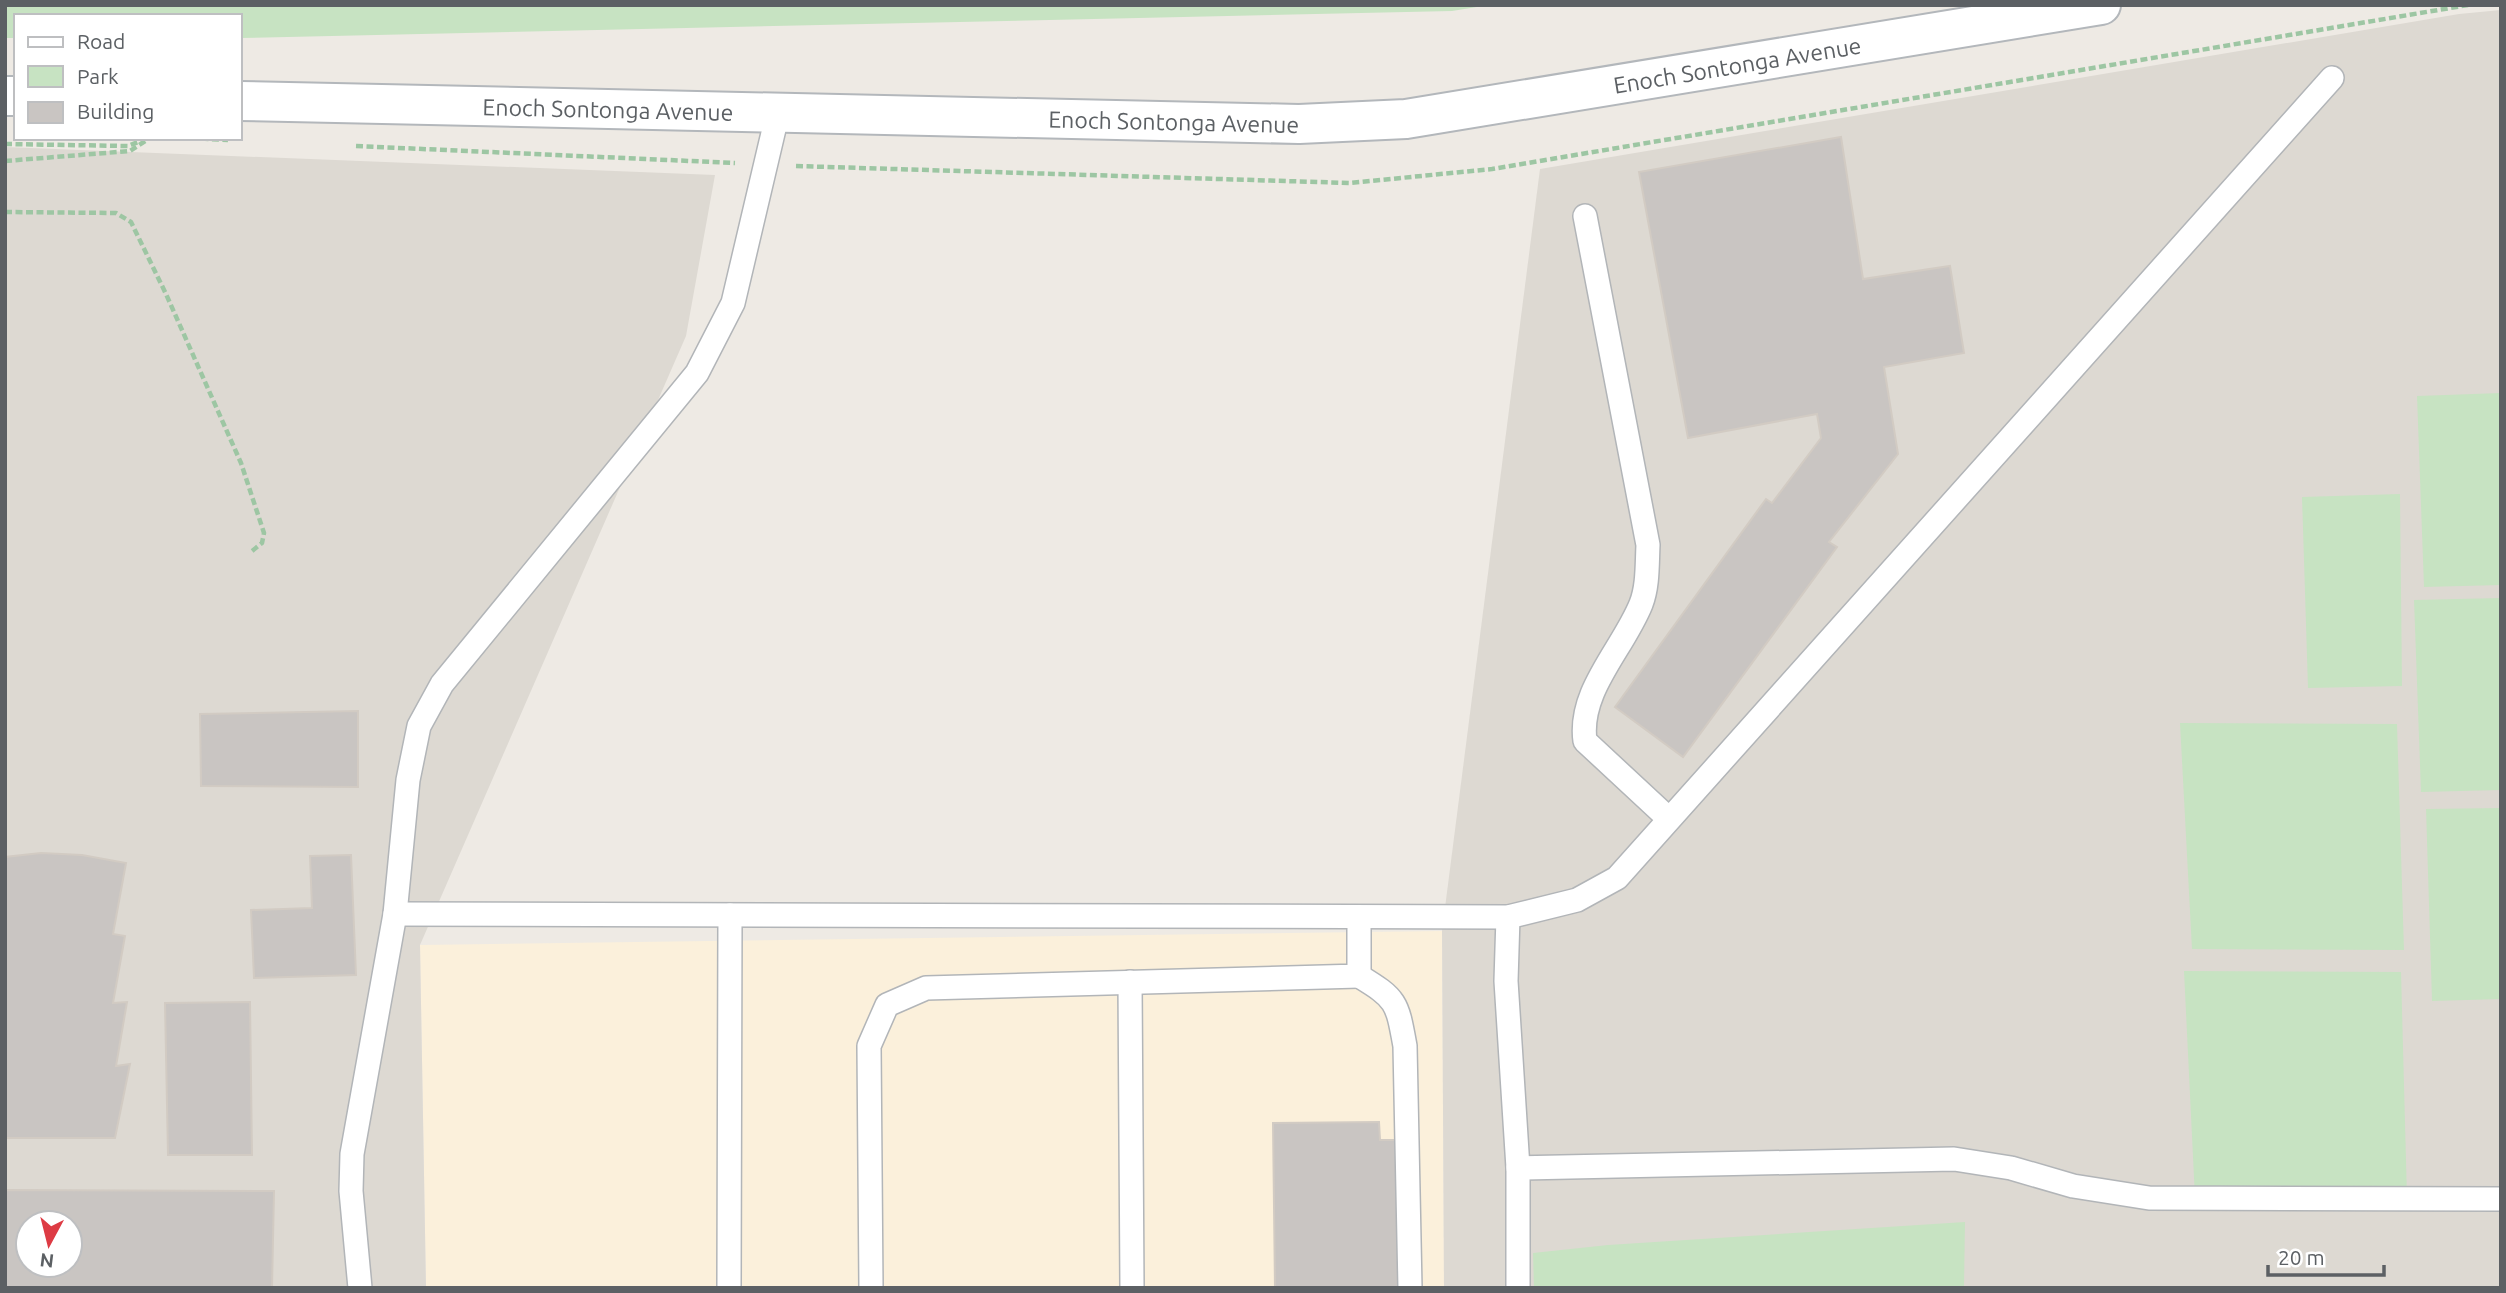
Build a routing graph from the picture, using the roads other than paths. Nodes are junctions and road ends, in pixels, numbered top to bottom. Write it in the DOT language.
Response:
graph roads {
  1 [pos="2101,5"];
  2 [pos="2332,78"];
  3 [pos="242,101"];
  4 [pos="778,112"];
  5 [pos="1585,216"];
  6 [pos="1670,819"];
  7 [pos="395,915"];
  8 [pos="730,915"];
  9 [pos="1359,917"];
  10 [pos="1508,918"];
  11 [pos="1359,976"];
  12 [pos="1130,982"];
  13 [pos="1518,1168"];
  14 [pos="2501,1199"];
  15 [pos="360,1288"];
  16 [pos="729,1288"];
  17 [pos="871,1288"];
  18 [pos="1132,1288"];
  19 [pos="1410,1288"];
  20 [pos="1518,1288"];
  1 -- 4 [label="main road, Enoch Sontonga Avenue"];
  2 -- 6 [label="lane"];
  3 -- 4 [label="main road, Enoch Sontonga Avenue"];
  4 -- 7 [label="lane"];
  5 -- 6 [label="lane"];
  6 -- 10 [label="lane"];
  7 -- 8 [label="lane"];
  7 -- 15 [label="lane"];
  8 -- 9 [label="lane"];
  8 -- 16 [label="lane"];
  9 -- 10 [label="lane"];
  9 -- 11 [label="lane"];
  10 -- 13 [label="lane"];
  11 -- 12 [label="lane"];
  11 -- 19 [label="lane"];
  12 -- 17 [label="lane"];
  12 -- 18 [label="lane"];
  13 -- 14 [label="lane"];
  13 -- 20 [label="lane"];
}
